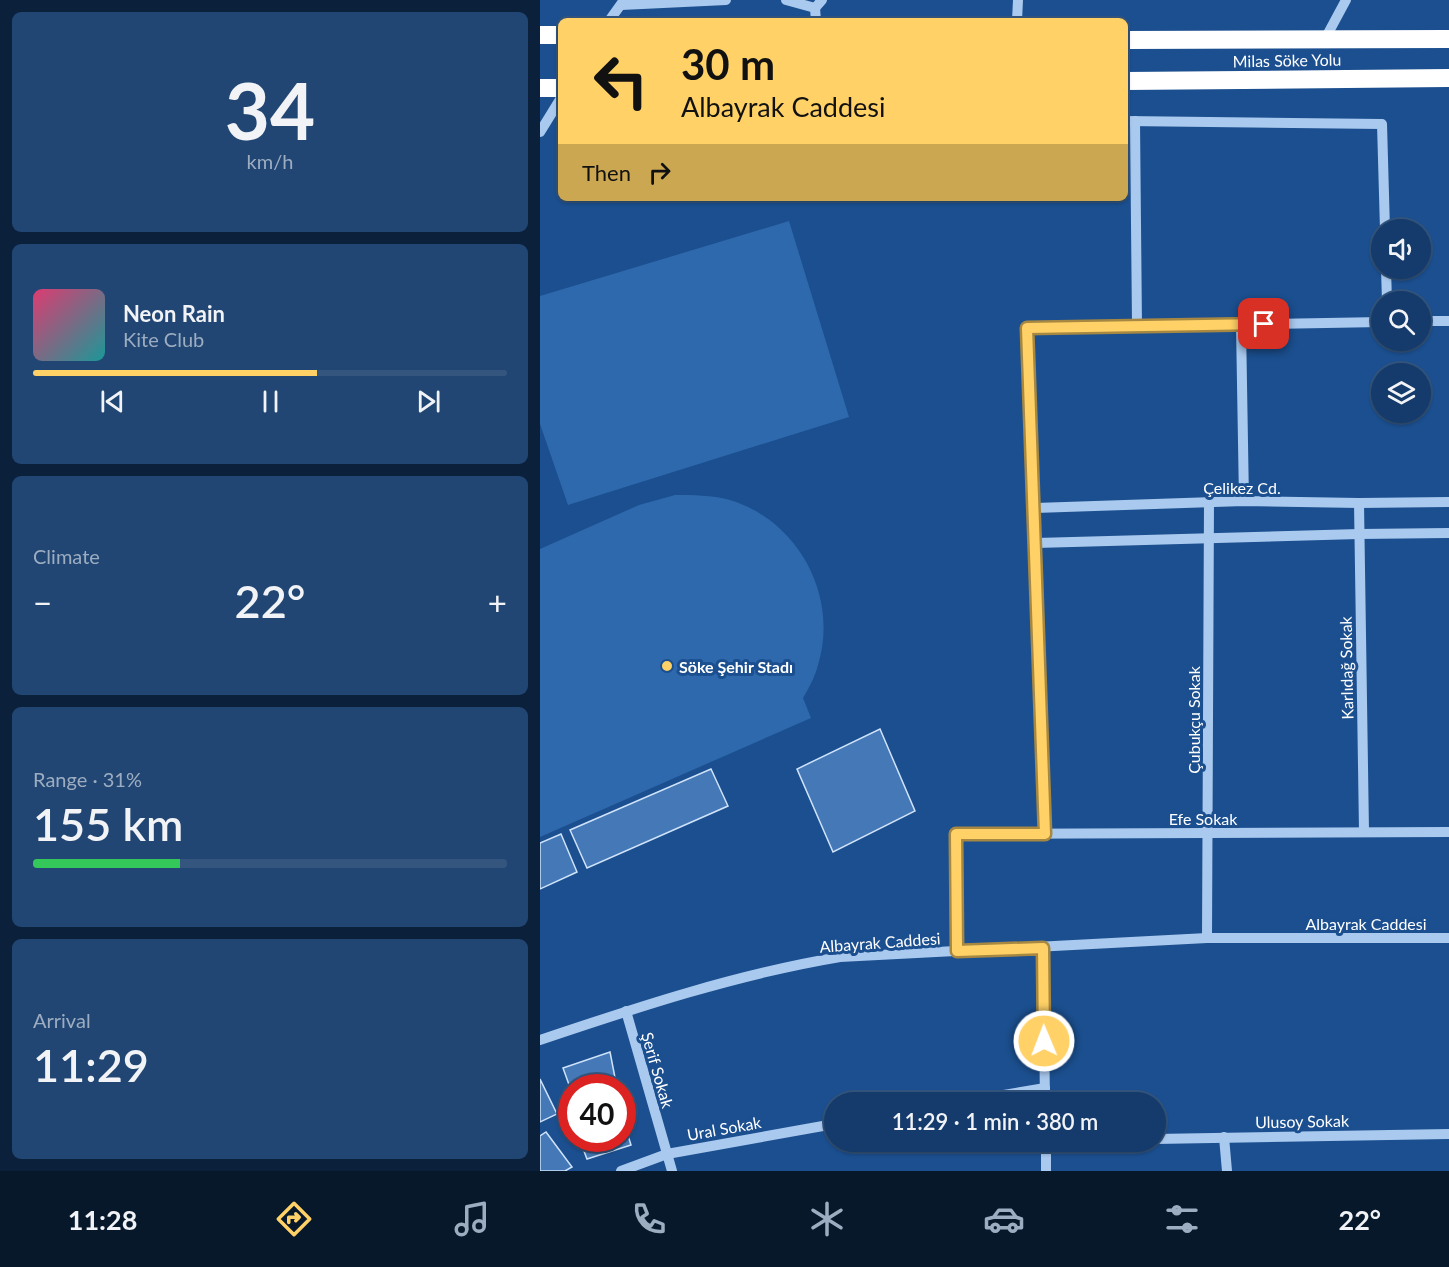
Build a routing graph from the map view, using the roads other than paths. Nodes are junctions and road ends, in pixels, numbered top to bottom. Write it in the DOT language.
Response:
graph roads {
  1 [pos="726,0"];
  2 [pos="786,0"];
  3 [pos="1018,0"];
  4 [pos="1346,0"];
  5 [pos="623,2"];
  6 [pos="818,4"];
  7 [pos="611,18"];
  8 [pos="1017,18"];
  9 [pos="540,35"];
  10 [pos="558,35"];
  11 [pos="1325,39"];
  12 [pos="1449,39"];
  13 [pos="1128,40"];
  14 [pos="1449,78"];
  15 [pos="1128,81"];
  16 [pos="540,88"];
  17 [pos="558,88"];
  18 [pos="558,103"];
  19 [pos="549,117"];
  20 [pos="558,117"];
  21 [pos="1130,121"];
  22 [pos="540,132"];
  23 [pos="1385,219"];
  24 [pos="1431,321"];
  25 [pos="1449,321"];
  26 [pos="1371,322"];
  27 [pos="1241,325"];
  28 [pos="1137,326"];
  29 [pos="1244,501"];
  30 [pos="1209,502"];
  31 [pos="1449,502"];
  32 [pos="1359,503"];
  33 [pos="1035,508"];
  34 [pos="1449,533"];
  35 [pos="1359,534"];
  36 [pos="1209,540"];
  37 [pos="1036,543"];
  38 [pos="1364,832"];
  39 [pos="1449,832"];
  40 [pos="1208,833"];
  41 [pos="1045,834"];
  42 [pos="1207,938"];
  43 [pos="1449,938"];
  44 [pos="1043,948"];
  45 [pos="957,951"];
  46 [pos="626,1011"];
  47 [pos="540,1040"];
  48 [pos="1045,1089"];
  49 [pos="1026,1092"];
  50 [pos="824,1126"];
  51 [pos="1449,1134"];
  52 [pos="1224,1137"];
  53 [pos="1166,1139"];
  54 [pos="1046,1152"];
  55 [pos="667,1154"];
  56 [pos="621,1171"];
  57 [pos="672,1171"];
  58 [pos="1046,1171"];
  59 [pos="1227,1171"];
  1 -- 5 [label="street"];
  2 -- 6 [label="street"];
  3 -- 8 [label="street"];
  4 -- 11 [label="street"];
  5 -- 7 [label="street"];
  9 -- 10 [label="highway"];
  11 -- 12 [label="highway, Milas Söke Yolu"];
  11 -- 13 [label="highway, Milas Söke Yolu"];
  14 -- 15 [label="highway, Milas Söke Yolu"];
  16 -- 17 [label="highway"];
  18 -- 19 [label="street"];
  19 -- 20 [label="street"];
  19 -- 22 [label="street"];
  21 -- 23 [label="street"];
  21 -- 28 [label="street"];
  24 -- 25 [label="street"];
  26 -- 27 [label="street"];
  27 -- 28 [label="street"];
  27 -- 29 [label="street"];
  28 -- 33 [label="street"];
  29 -- 30 [label="street, Çelikez Cd."];
  29 -- 32 [label="street, Çelikez Cd."];
  30 -- 33 [label="street, Çelikez Cd."];
  30 -- 36 [label="street, Çubukçu Sokak"];
  31 -- 32 [label="street, Çelikez Cd."];
  32 -- 35 [label="street, Karlıdağ Sokak"];
  33 -- 37 [label="street"];
  34 -- 35 [label="street"];
  35 -- 36 [label="street"];
  35 -- 38 [label="street, Karlıdağ Sokak"];
  36 -- 37 [label="street"];
  36 -- 40 [label="street, Çubukçu Sokak"];
  37 -- 41 [label="street"];
  38 -- 39 [label="street, Efe Sokak"];
  38 -- 40 [label="street, Efe Sokak"];
  40 -- 41 [label="street, Efe Sokak"];
  40 -- 42 [label="street, Çubukçu Sokak"];
  41 -- 45 [label="street, Efe Sokak"];
  42 -- 43 [label="street, Albayrak Caddesi"];
  42 -- 44 [label="street, Albayrak Caddesi"];
  44 -- 45 [label="street, Albayrak Caddesi"];
  44 -- 48 [label="street"];
  45 -- 46 [label="street, Albayrak Caddesi"];
  46 -- 47 [label="street, Albayrak Caddesi"];
  46 -- 55 [label="street, Şerif Sokak"];
  48 -- 49 [label="street"];
  50 -- 55 [label="street, Ural Sokak"];
  51 -- 52 [label="street, Ulusoy Sokak"];
  52 -- 53 [label="street, Ulusoy Sokak"];
  52 -- 59 [label="street"];
  54 -- 58 [label="street"];
  55 -- 56 [label="street, Ural Sokak"];
  55 -- 57 [label="street, Şerif Sokak"];
}
